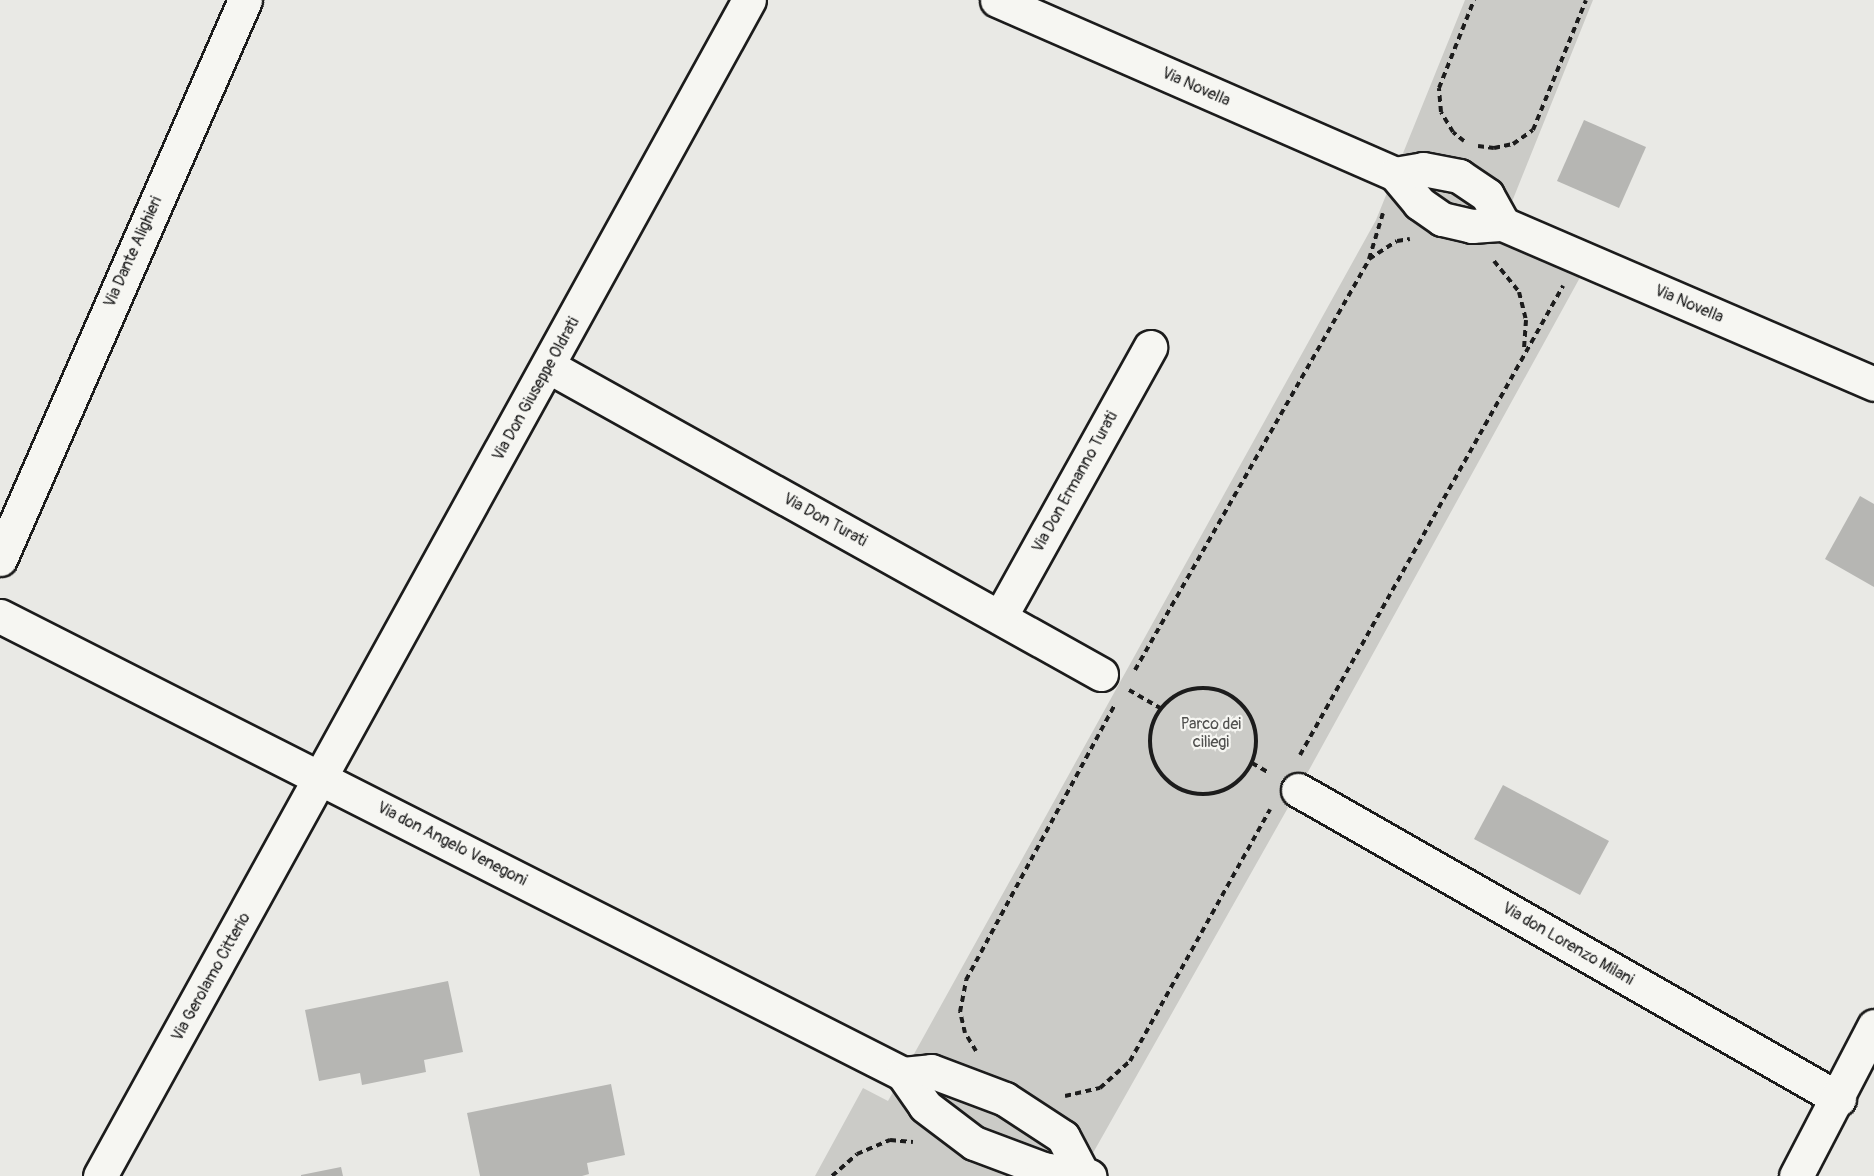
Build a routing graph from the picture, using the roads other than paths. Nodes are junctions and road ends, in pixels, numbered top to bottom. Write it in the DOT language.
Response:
graph roads {
  1 [pos="245,0"];
  2 [pos="749,0"];
  3 [pos="997,0"];
  4 [pos="1395,174"];
  5 [pos="1503,224"];
  6 [pos="1150,347"];
  7 [pos="548,366"];
  8 [pos="1874,384"];
  9 [pos="11,499"];
  10 [pos="0,559"];
  11 [pos="0,616"];
  12 [pos="1000,617"];
  13 [pos="1117,683"];
  14 [pos="322,779"];
  15 [pos="1289,785"];
  16 [pos="1874,1026"];
  17 [pos="903,1074"];
  18 [pos="1839,1099"];
  19 [pos="1085,1174"];
  20 [pos="100,1176"];
  21 [pos="1796,1176"];
  1 -- 9 [label="street, Via Dante Alighieri"];
  2 -- 7 [label="street, Via Don Giuseppe Oldrati"];
  3 -- 4 [label="street, Via Novella"];
  4 -- 5 [label="street, Via Novella"];
  4 -- 5 [label="street"];
  5 -- 8 [label="street, Via Novella"];
  6 -- 12 [label="street, Via Don Ermanno Turati"];
  7 -- 12 [label="street, Via Don Turati"];
  7 -- 14 [label="street, Via Don Giuseppe Oldrati"];
  9 -- 10 [label="street, Via Dante Alighieri"];
  11 -- 14 [label="street, Via don Angelo Venegoni"];
  12 -- 13 [label="street, Via Don Turati"];
  14 -- 17 [label="street, Via don Angelo Venegoni"];
  14 -- 20 [label="street, Via Gerolamo Citterio"];
  15 -- 18 [label="street, Via don Lorenzo Milani"];
  16 -- 18 [label="street"];
  17 -- 19 [label="street, Via don Angelo Venegoni"];
  17 -- 19 [label="street, Via don Angelo Venegoni"];
  18 -- 21 [label="street"];
}
